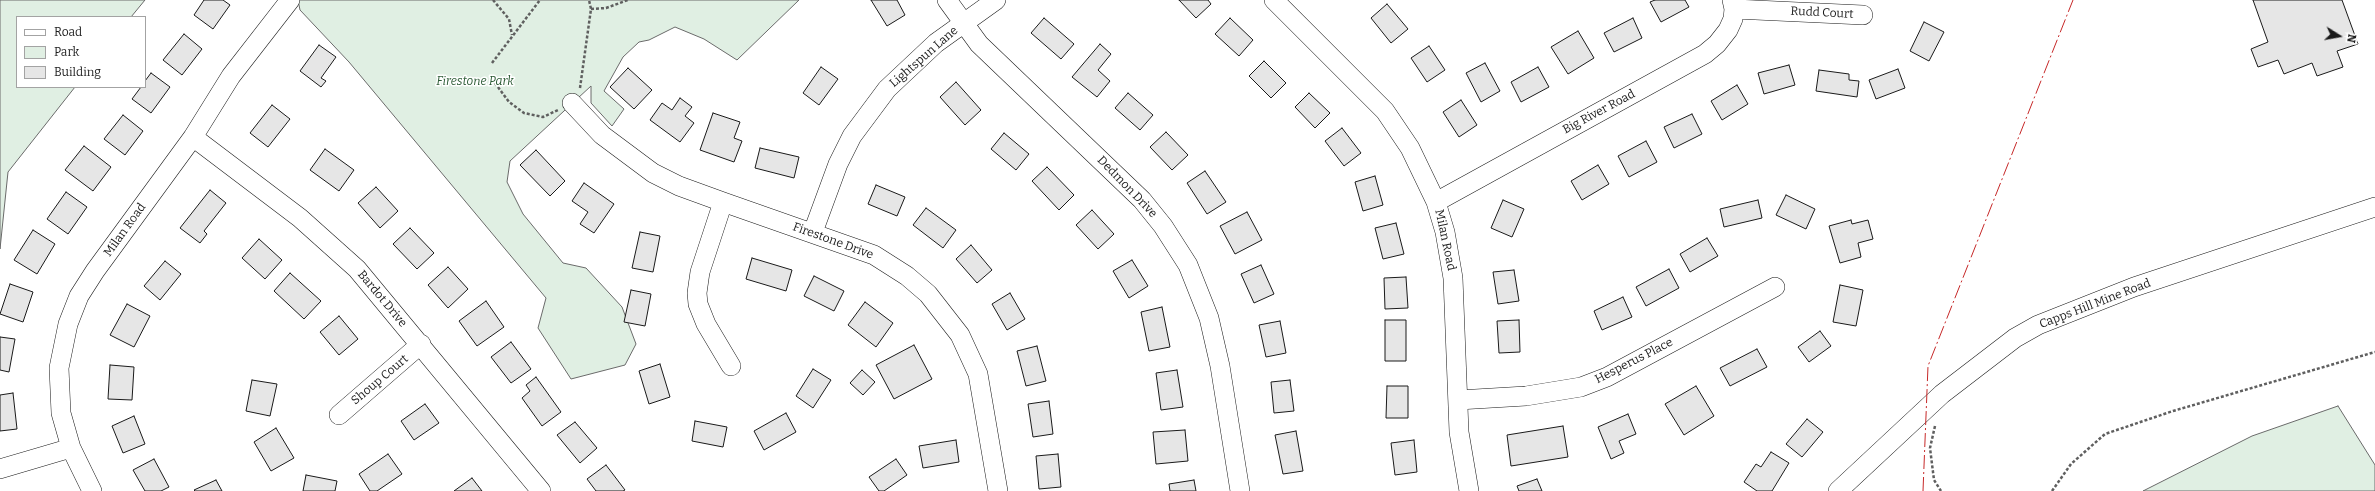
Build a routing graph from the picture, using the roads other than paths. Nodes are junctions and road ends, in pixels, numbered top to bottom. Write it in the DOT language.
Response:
graph roads {
  1 [pos="290,0"];
  2 [pos="947,0"];
  3 [pos="996,0"];
  4 [pos="1274,0"];
  5 [pos="1733,4"];
  6 [pos="1862,15"];
  7 [pos="963,24"];
  8 [pos="572,103"];
  9 [pos="193,137"];
  10 [pos="723,202"];
  11 [pos="1436,202"];
  12 [pos="2375,207"];
  13 [pos="812,232"];
  14 [pos="1774,287"];
  15 [pos="421,344"];
  16 [pos="732,366"];
  17 [pos="1458,400"];
  18 [pos="338,415"];
  19 [pos="71,448"];
  20 [pos="0,469"];
  21 [pos="92,491"];
  22 [pos="541,491"];
  23 [pos="998,491"];
  24 [pos="1240,491"];
  25 [pos="1469,491"];
  26 [pos="1838,491"];
  1 -- 9 [label="street, Milan Road"];
  2 -- 7 [label="street, Dedmon Drive"];
  3 -- 7 [label="street, Lightspun Lane"];
  4 -- 11 [label="street, Milan Road"];
  5 -- 6 [label="street, Rudd Court"];
  5 -- 11 [label="street, Big River Road"];
  7 -- 13 [label="street, Lightspun Lane"];
  7 -- 24 [label="street, Dedmon Drive"];
  8 -- 10 [label="street, Firestone Drive"];
  9 -- 15 [label="street, Bardot Drive"];
  9 -- 19 [label="street, Milan Road"];
  10 -- 13 [label="street, Firestone Drive"];
  10 -- 16 [label="street"];
  11 -- 17 [label="street, Milan Road"];
  12 -- 26 [label="street, Capps Hill Mine Road"];
  13 -- 23 [label="street, Firestone Drive"];
  14 -- 17 [label="street, Hesperus Place"];
  15 -- 18 [label="street, Shoup Court"];
  15 -- 22 [label="street, Bardot Drive"];
  17 -- 25 [label="street, Milan Road"];
  19 -- 20 [label="street"];
  19 -- 21 [label="street, Milan Road"];
}
